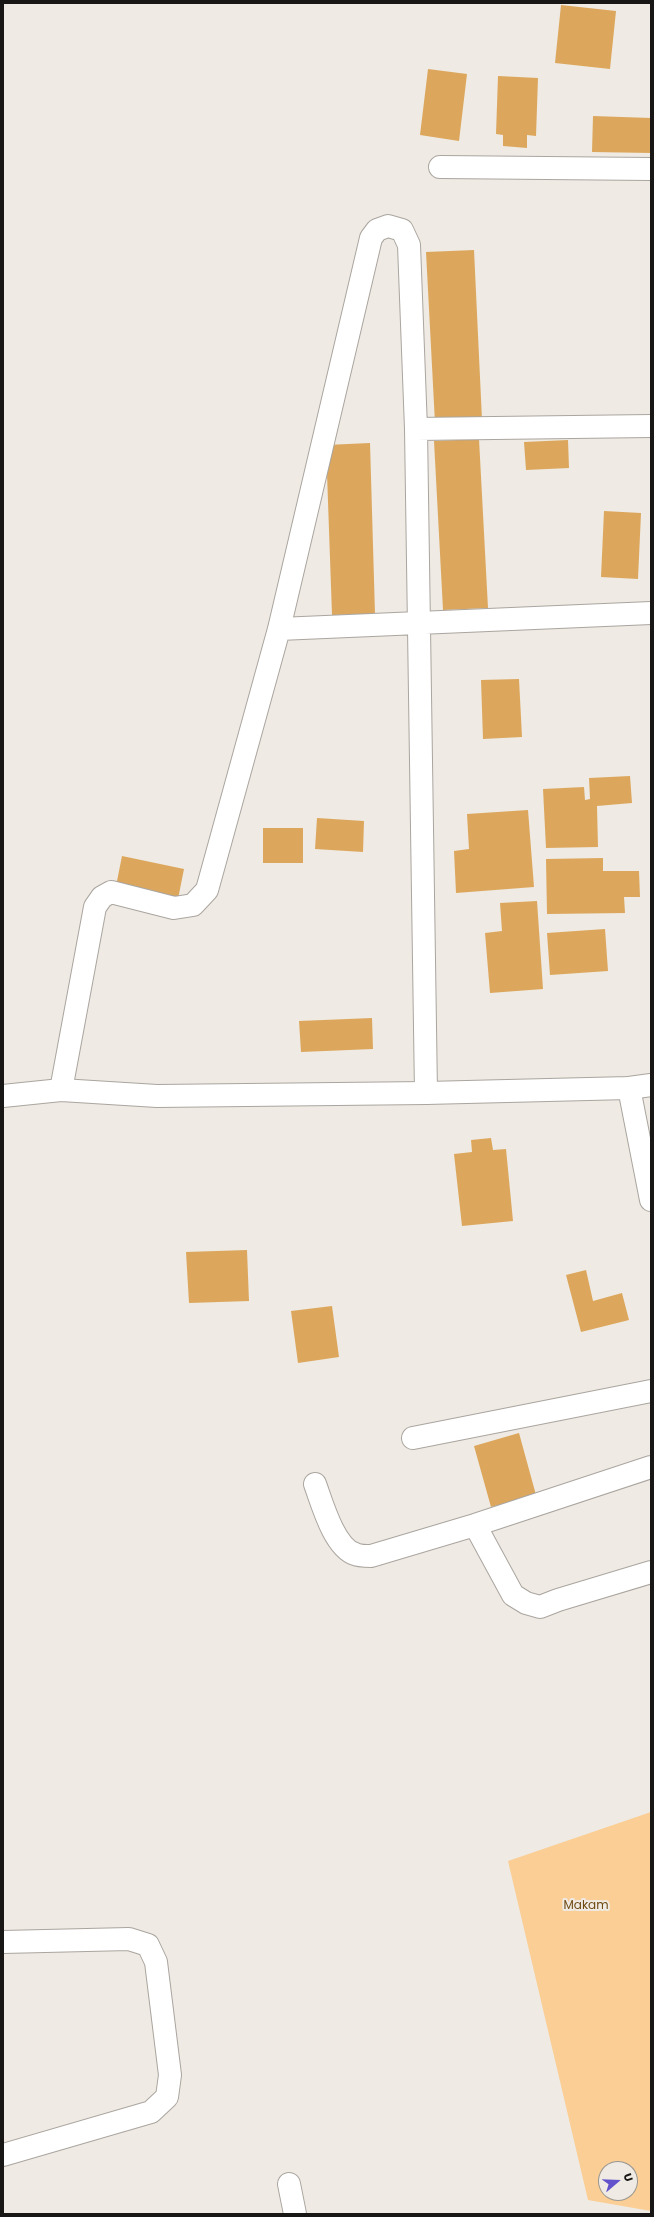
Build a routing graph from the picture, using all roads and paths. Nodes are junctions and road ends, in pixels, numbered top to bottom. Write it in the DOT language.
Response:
graph roads {
  1 [pos="440,168"];
  2 [pos="651,169"];
  3 [pos="651,426"];
  4 [pos="416,429"];
  5 [pos="651,613"];
  6 [pos="418,623"];
  7 [pos="279,628"];
  8 [pos="651,1085"];
  9 [pos="629,1088"];
  10 [pos="61,1090"];
  11 [pos="426,1093"];
  12 [pos="3,1096"];
  13 [pos="651,1200"];
  14 [pos="651,1390"];
  15 [pos="413,1438"];
  16 [pos="651,1468"];
  17 [pos="315,1484"];
  18 [pos="475,1525"];
  19 [pos="651,1572"];
  20 [pos="3,1942"];
  21 [pos="3,2155"];
  22 [pos="289,2184"];
  23 [pos="295,2214"];
  1 -- 2 [label="street"];
  3 -- 4 [label="street"];
  4 -- 6 [label="street"];
  4 -- 7 [label="street"];
  5 -- 6 [label="street"];
  6 -- 7 [label="street"];
  6 -- 11 [label="street"];
  7 -- 10 [label="street"];
  8 -- 9 [label="street"];
  9 -- 11 [label="street"];
  9 -- 13 [label="street"];
  10 -- 11 [label="street"];
  10 -- 12 [label="street"];
  14 -- 15 [label="street"];
  16 -- 18 [label="street"];
  17 -- 18 [label="street"];
  18 -- 19 [label="street"];
  20 -- 21 [label="street"];
  22 -- 23 [label="street"];
}
